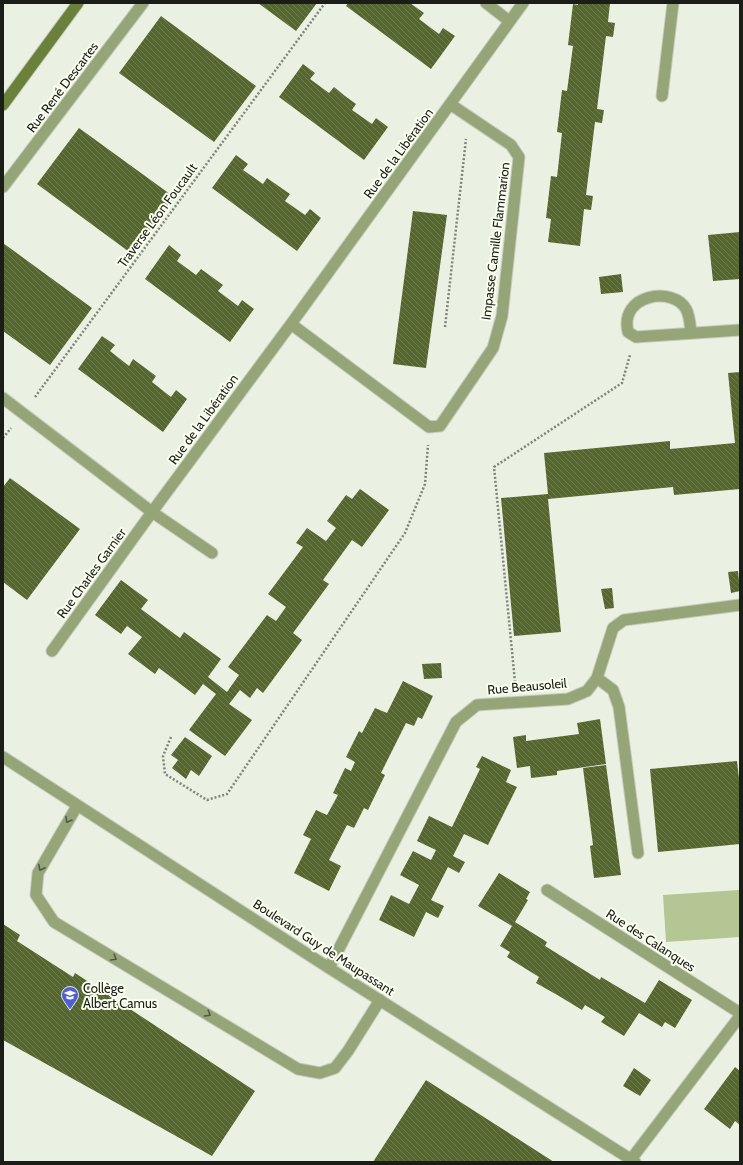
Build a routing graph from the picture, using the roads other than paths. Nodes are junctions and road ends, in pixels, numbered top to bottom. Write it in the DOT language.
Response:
graph roads {
  1 [pos="78,3"];
  2 [pos="143,3"];
  3 [pos="486,3"];
  4 [pos="523,3"];
  5 [pos="673,3"];
  6 [pos="509,21"];
  7 [pos="662,96"];
  8 [pos="450,104"];
  9 [pos="3,105"];
  10 [pos="3,187"];
  11 [pos="291,324"];
  12 [pos="740,330"];
  13 [pos="691,333"];
  14 [pos="3,398"];
  15 [pos="152,512"];
  16 [pos="212,553"];
  17 [pos="740,605"];
  18 [pos="52,651"];
  19 [pos="597,678"];
  20 [pos="3,757"];
  21 [pos="77,806"];
  22 [pos="638,854"];
  23 [pos="548,890"];
  24 [pos="329,968"];
  25 [pos="380,1000"];
  26 [pos="740,1015"];
  27 [pos="631,1161"];
  1 -- 9 [label="main road"];
  2 -- 10 [label="street, Rue René Descartes"];
  3 -- 6 [label="street"];
  4 -- 6 [label="street"];
  5 -- 7 [label="street"];
  6 -- 8 [label="street, Rue de la Libération"];
  8 -- 11 [label="street, Rue de la Libération"];
  8 -- 11 [label="street, Impasse Camille Flammarion"];
  11 -- 15 [label="street, Rue de la Libération"];
  12 -- 13 [label="street"];
  13 -- 13 [label="street"];
  14 -- 15 [label="street"];
  15 -- 16 [label="street"];
  15 -- 18 [label="street, Rue Charles Garnier"];
  17 -- 19 [label="street, Rue Beausoleil"];
  19 -- 22 [label="street"];
  19 -- 24 [label="street, Rue Beausoleil"];
  20 -- 21 [label="street, Boulevard Guy de Maupassant"];
  21 -- 24 [label="street, Boulevard Guy de Maupassant"];
  21 -- 25 [label="street, one-way"];
  23 -- 26 [label="street, Rue des Calanques"];
  24 -- 25 [label="street, Boulevard Guy de Maupassant"];
  25 -- 27 [label="street, Boulevard Guy de Maupassant"];
  26 -- 27 [label="street, Rue des Calanques"];
}
